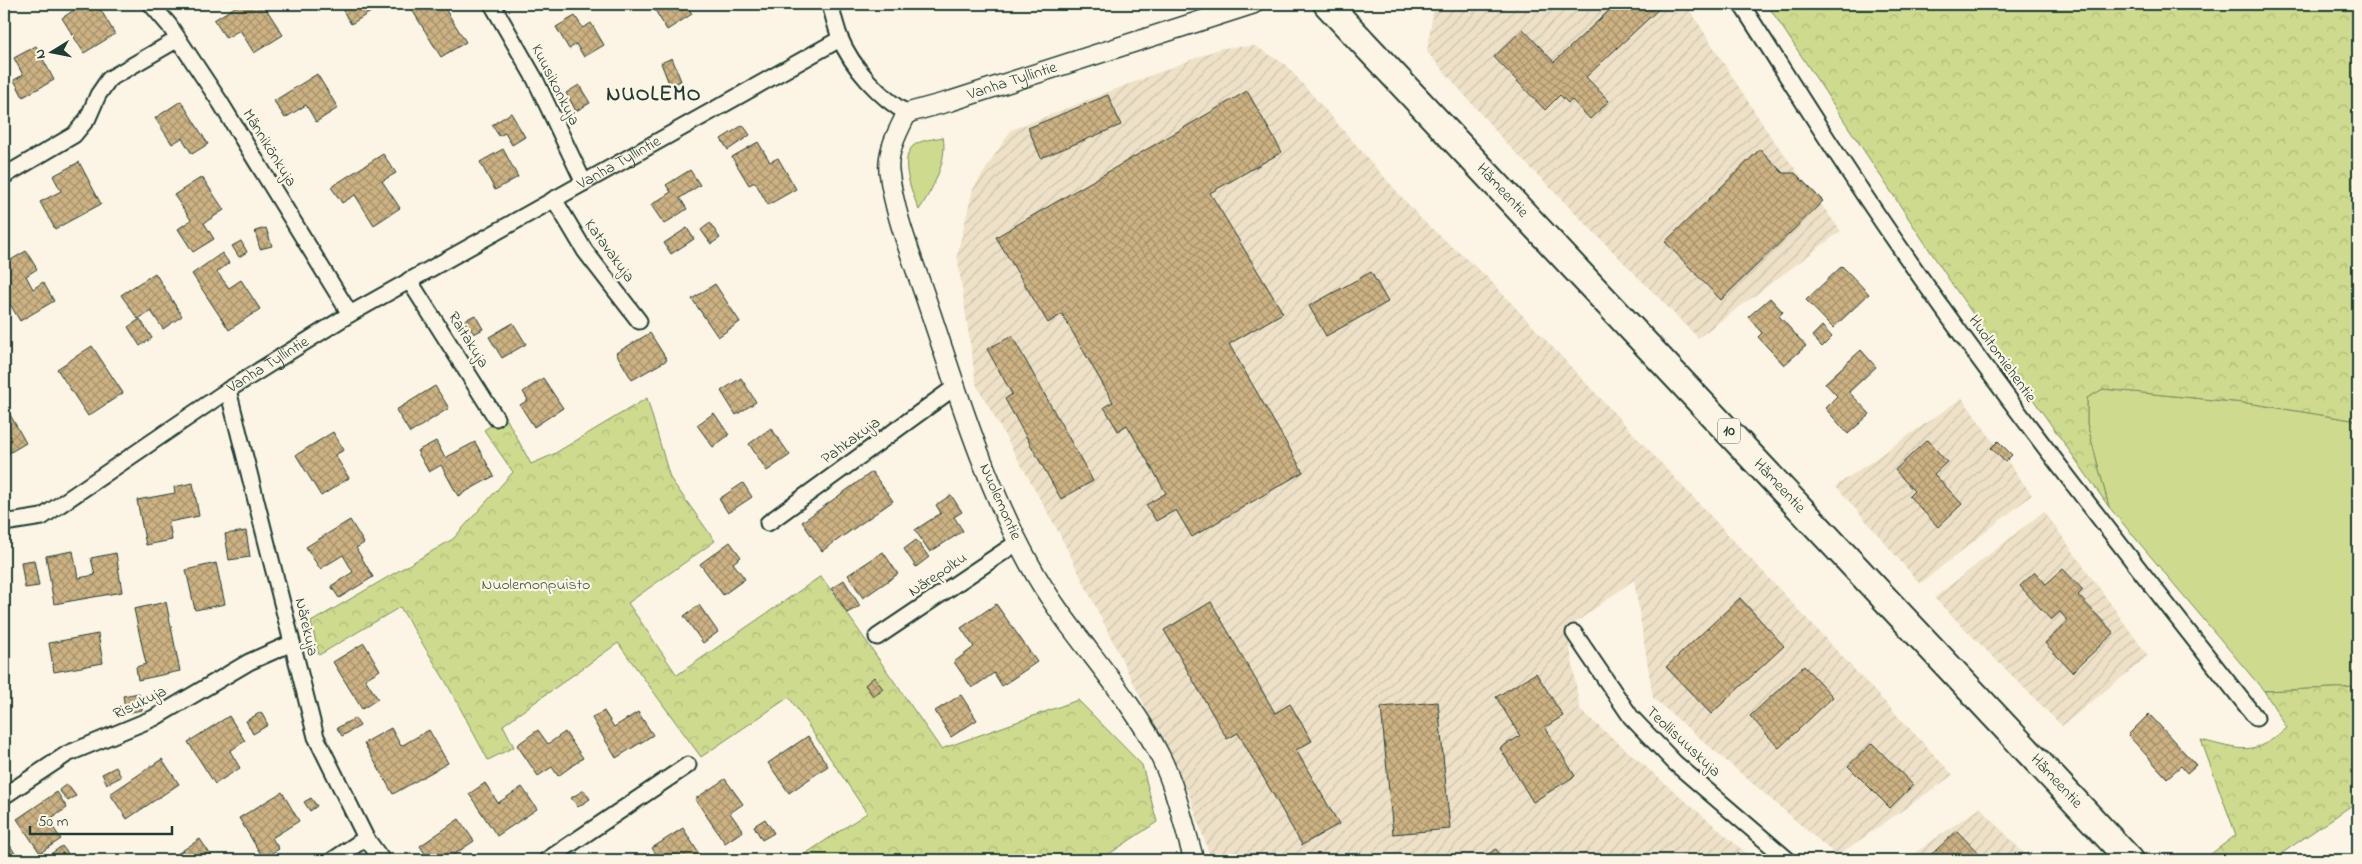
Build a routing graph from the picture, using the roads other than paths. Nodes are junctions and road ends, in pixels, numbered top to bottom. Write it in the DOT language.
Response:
graph roads {
  1 [pos="151,4"];
  2 [pos="492,4"];
  3 [pos="830,4"];
  4 [pos="1252,4"];
  5 [pos="1327,4"];
  6 [pos="1742,4"];
  7 [pos="178,39"];
  8 [pos="840,39"];
  9 [pos="907,113"];
  10 [pos="4,176"];
  11 [pos="584,183"];
  12 [pos="554,199"];
  13 [pos="409,280"];
  14 [pos="350,314"];
  15 [pos="639,321"];
  16 [pos="955,387"];
  17 [pos="228,390"];
  18 [pos="496,418"];
  19 [pos="4,523"];
  20 [pos="768,523"];
  21 [pos="1018,542"];
  22 [pos="1574,633"];
  23 [pos="877,638"];
  24 [pos="292,643"];
  25 [pos="2256,718"];
  26 [pos="688,765"];
  27 [pos="4,796"];
  28 [pos="366,838"];
  29 [pos="333,860"];
  30 [pos="382,860"];
  31 [pos="547,860"];
  32 [pos="1194,860"];
  33 [pos="1788,860"];
  34 [pos="2130,860"];
  1 -- 7 [label="street, Männikönkuja"];
  2 -- 11 [label="street, Kuusikonkuja"];
  3 -- 8 [label="street"];
  4 -- 9 [label="street, Vanha Tyllintie"];
  5 -- 34 [label="highway, Hämeentie / 10"];
  6 -- 25 [label="street, Huoltomiehentie"];
  7 -- 10 [label="street"];
  7 -- 14 [label="street, Männikönkuja"];
  8 -- 9 [label="street"];
  8 -- 11 [label="street, Vanha Tyllintie"];
  9 -- 16 [label="street, Nuolemontie"];
  11 -- 12 [label="street, Vanha Tyllintie"];
  12 -- 13 [label="street, Vanha Tyllintie"];
  12 -- 15 [label="street, Katavakuja"];
  13 -- 14 [label="street, Vanha Tyllintie"];
  13 -- 18 [label="street, Raitakuja"];
  14 -- 17 [label="street, Vanha Tyllintie"];
  16 -- 20 [label="street, Pahkakuja"];
  16 -- 21 [label="street, Nuolemontie"];
  17 -- 19 [label="street, Vanha Tyllintie"];
  17 -- 24 [label="street, Närekuja"];
  21 -- 23 [label="street, Närepolku"];
  21 -- 32 [label="street, Nuolemontie"];
  22 -- 33 [label="street, Teollisuuskuja"];
  24 -- 27 [label="street, Risukuja"];
  24 -- 28 [label="street, Närekuja"];
  26 -- 31 [label="street"];
  28 -- 29 [label="street"];
  28 -- 30 [label="street, Närekuja"];
}
